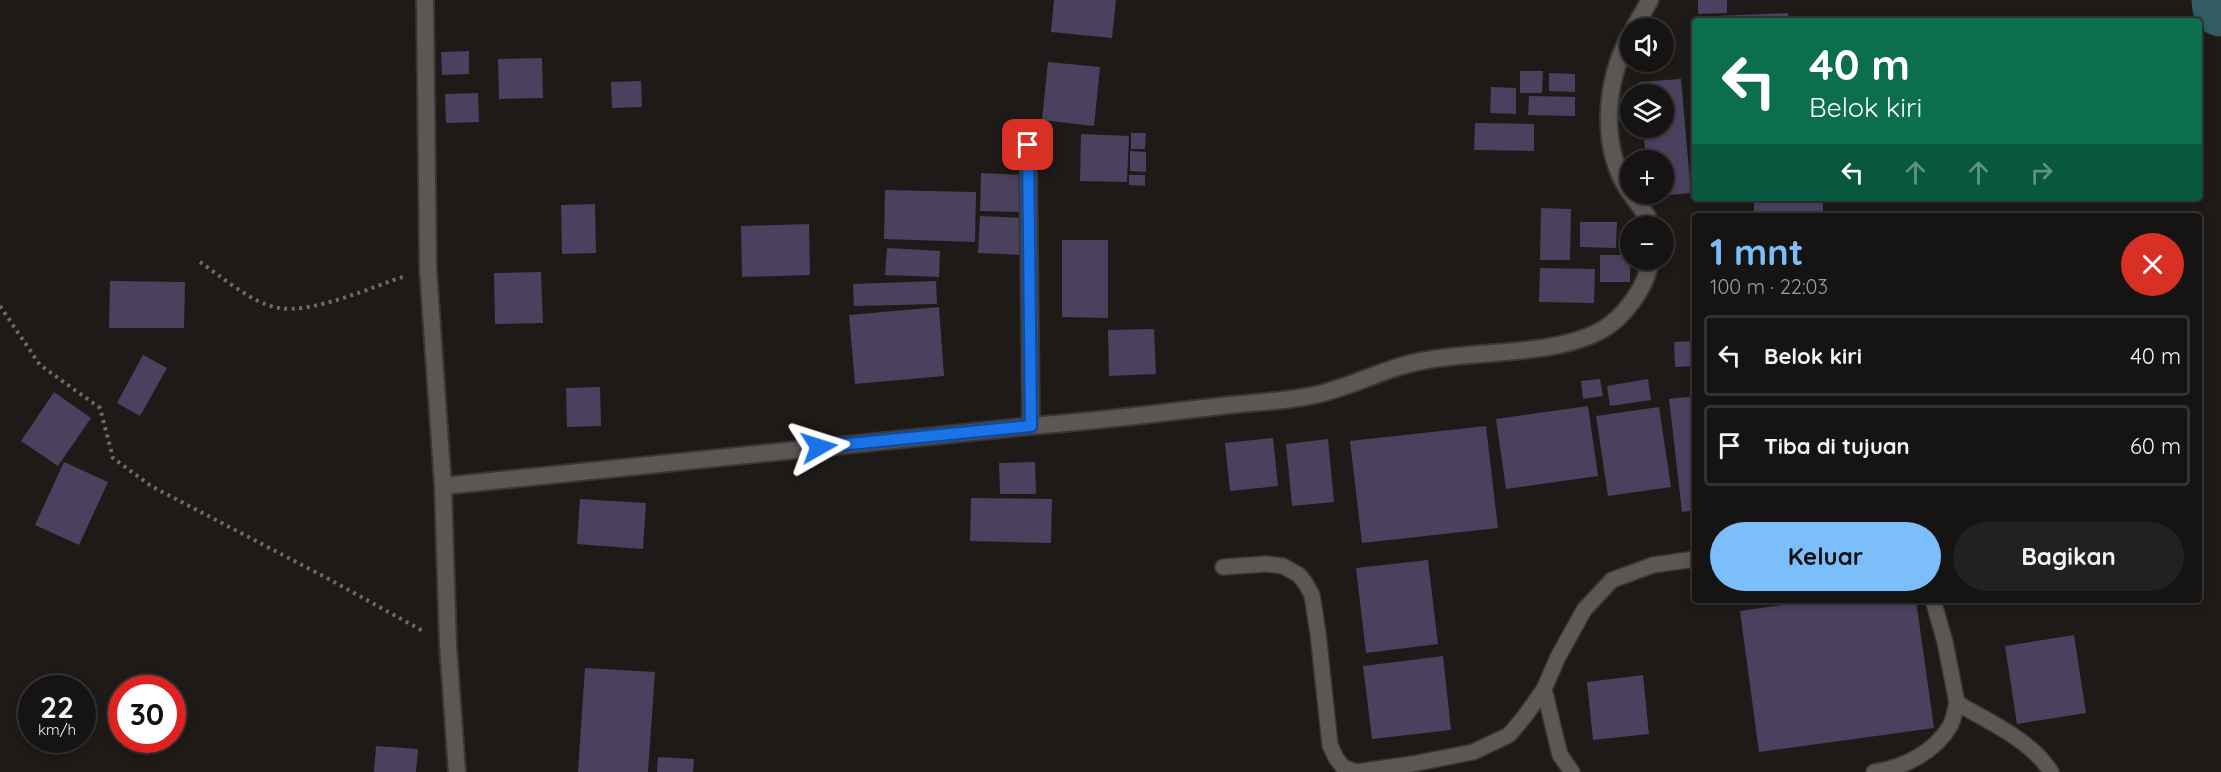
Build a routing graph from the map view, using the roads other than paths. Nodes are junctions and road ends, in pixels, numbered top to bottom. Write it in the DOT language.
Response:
graph roads {
  1 [pos="425,0"];
  2 [pos="1650,0"];
  3 [pos="1640,18"];
  4 [pos="1620,60"];
  5 [pos="1028,145"];
  6 [pos="1620,174"];
  7 [pos="1649,270"];
  8 [pos="1031,426"];
  9 [pos="443,486"];
  10 [pos="1692,558"];
  11 [pos="1223,567"];
  12 [pos="1934,603"];
  13 [pos="1544,689"];
  14 [pos="1957,703"];
  15 [pos="457,772"];
  16 [pos="1572,772"];
  17 [pos="1874,772"];
  18 [pos="2051,772"];
  1 -- 9 [label="street"];
  2 -- 3 [label="street"];
  4 -- 6 [label="street"];
  5 -- 8 [label="street"];
  7 -- 8 [label="street"];
  8 -- 9 [label="street"];
  9 -- 15 [label="street"];
  10 -- 13 [label="lane"];
  11 -- 13 [label="lane"];
  12 -- 14 [label="lane"];
  13 -- 16 [label="lane"];
  14 -- 17 [label="lane"];
  14 -- 18 [label="lane"];
}
